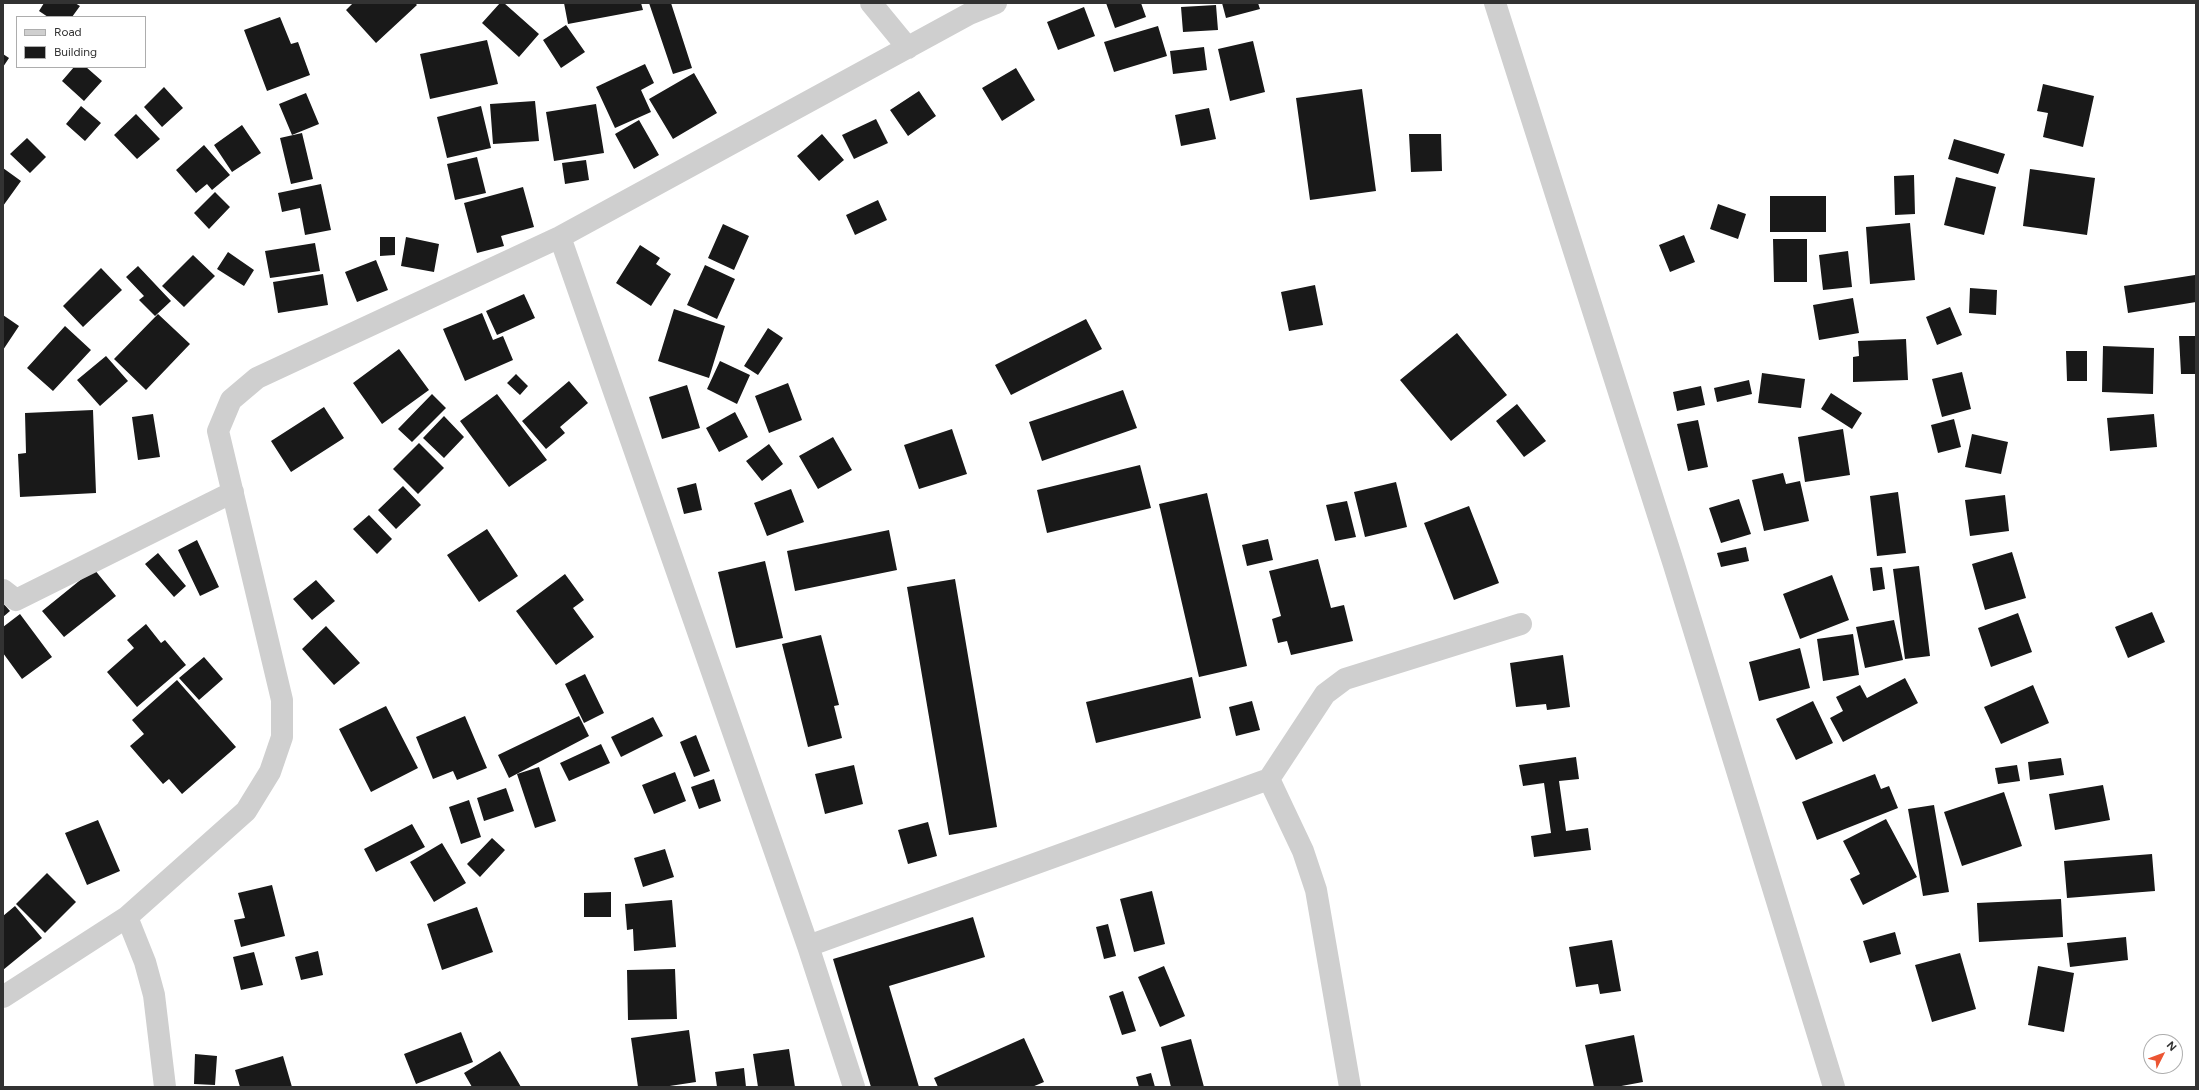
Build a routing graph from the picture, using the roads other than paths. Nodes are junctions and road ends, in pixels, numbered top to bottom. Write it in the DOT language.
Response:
graph roads {
  1 [pos="871,3"];
  2 [pos="996,3"];
  3 [pos="1495,3"];
  4 [pos="908,48"];
  5 [pos="560,237"];
  6 [pos="233,492"];
  7 [pos="3,590"];
  8 [pos="1521,624"];
  9 [pos="1269,779"];
  10 [pos="127,917"];
  11 [pos="808,946"];
  12 [pos="3,997"];
  13 [pos="165,1087"];
  14 [pos="854,1087"];
  15 [pos="1350,1087"];
  16 [pos="1834,1087"];
  1 -- 4 [label="street"];
  2 -- 4 [label="street"];
  3 -- 16 [label="street"];
  4 -- 5 [label="street"];
  5 -- 6 [label="street"];
  5 -- 11 [label="street"];
  6 -- 7 [label="street"];
  6 -- 10 [label="street"];
  8 -- 9 [label="street"];
  9 -- 11 [label="street"];
  9 -- 15 [label="street"];
  10 -- 12 [label="street"];
  10 -- 13 [label="street"];
  11 -- 14 [label="street"];
}
